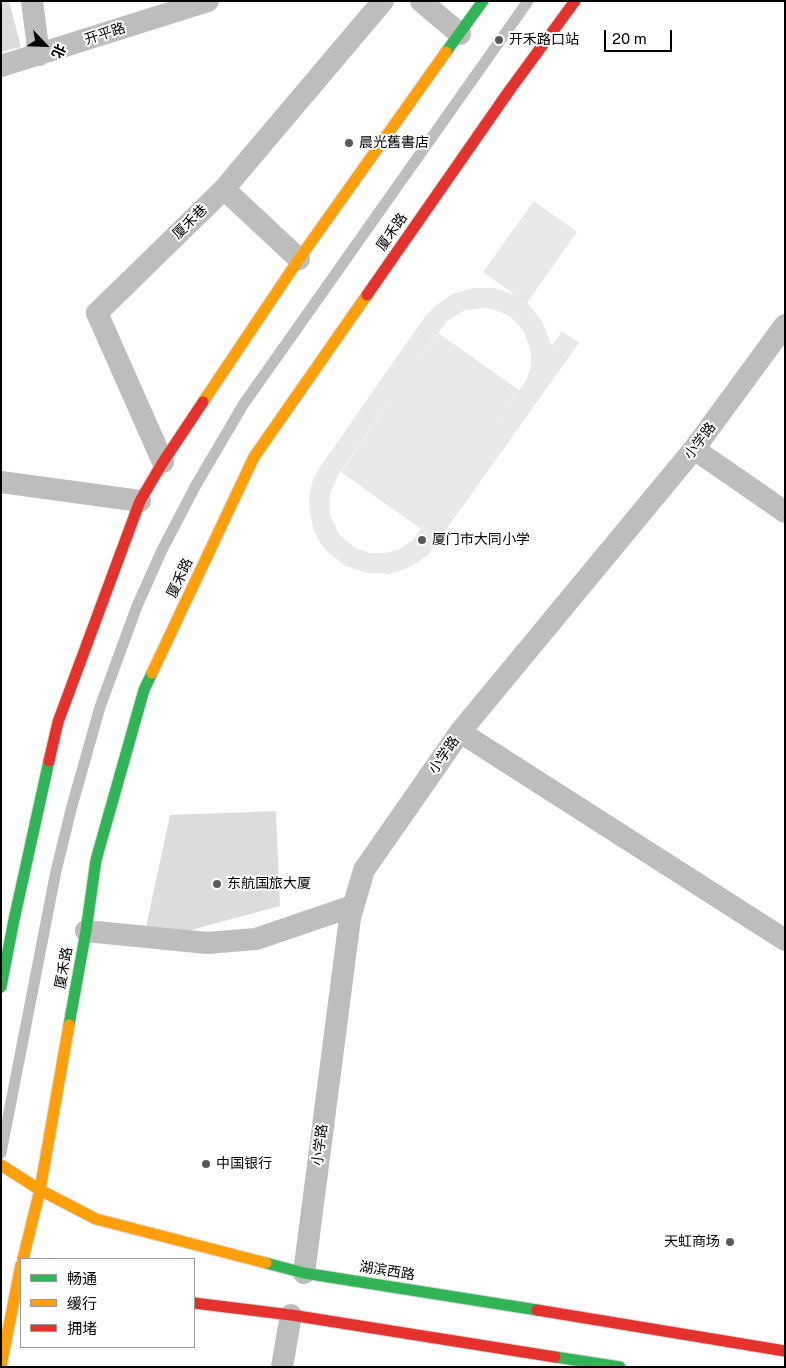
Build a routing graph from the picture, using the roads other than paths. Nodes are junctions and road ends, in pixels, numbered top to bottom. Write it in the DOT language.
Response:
graph roads {
  1 [pos="32,1"];
  2 [pos="208,1"];
  3 [pos="383,1"];
  4 [pos="421,1"];
  5 [pos="483,1"];
  6 [pos="528,1"];
  7 [pos="575,1"];
  8 [pos="460,34"];
  9 [pos="39,55"];
  10 [pos="1,66"];
  11 [pos="224,189"];
  12 [pos="299,258"];
  13 [pos="785,326"];
  14 [pos="694,449"];
  15 [pos="163,462"];
  16 [pos="1,482"];
  17 [pos="140,502"];
  18 [pos="785,512"];
  19 [pos="460,732"];
  20 [pos="353,906"];
  21 [pos="86,931"];
  22 [pos="785,940"];
  23 [pos="1,987"];
  24 [pos="1,1153"];
  25 [pos="1,1166"];
  26 [pos="40,1190"];
  27 [pos="23,1258"];
  28 [pos="20,1269"];
  29 [pos="304,1272"];
  30 [pos="16,1282"];
  31 [pos="195,1303"];
  32 [pos="291,1315"];
  33 [pos="785,1351"];
  34 [pos="1,1366"];
  35 [pos="282,1367"];
  36 [pos="620,1367"];
  1 -- 9 [label="street"];
  2 -- 9 [label="street, 开平路"];
  3 -- 11 [label="street, 厦禾巷"];
  4 -- 8 [label="street"];
  5 -- 8 [label="main road"];
  6 -- 24 [label="lane"];
  7 -- 21 [label="main road, 厦禾路"];
  8 -- 12 [label="main road"];
  9 -- 10 [label="street, 开平路"];
  11 -- 12 [label="street"];
  11 -- 15 [label="street, 厦禾巷"];
  12 -- 15 [label="main road"];
  13 -- 14 [label="street, 小学路"];
  14 -- 18 [label="street"];
  14 -- 19 [label="street, 小学路"];
  15 -- 17 [label="main road"];
  16 -- 17 [label="street"];
  17 -- 23 [label="main road"];
  19 -- 20 [label="street, 小学路"];
  19 -- 22 [label="street"];
  20 -- 21 [label="street"];
  20 -- 29 [label="street, 小学路"];
  21 -- 26 [label="main road, 厦禾路"];
  25 -- 26 [label="main road, 湖滨西路"];
  26 -- 27 [label="main road, 厦禾路"];
  26 -- 29 [label="main road, 湖滨西路"];
  28 -- 30 [label="main road"];
  29 -- 33 [label="main road, 湖滨西路"];
  30 -- 34 [label="main road"];
  31 -- 32 [label="main road"];
  32 -- 35 [label="street"];
  32 -- 36 [label="main road"];
}
